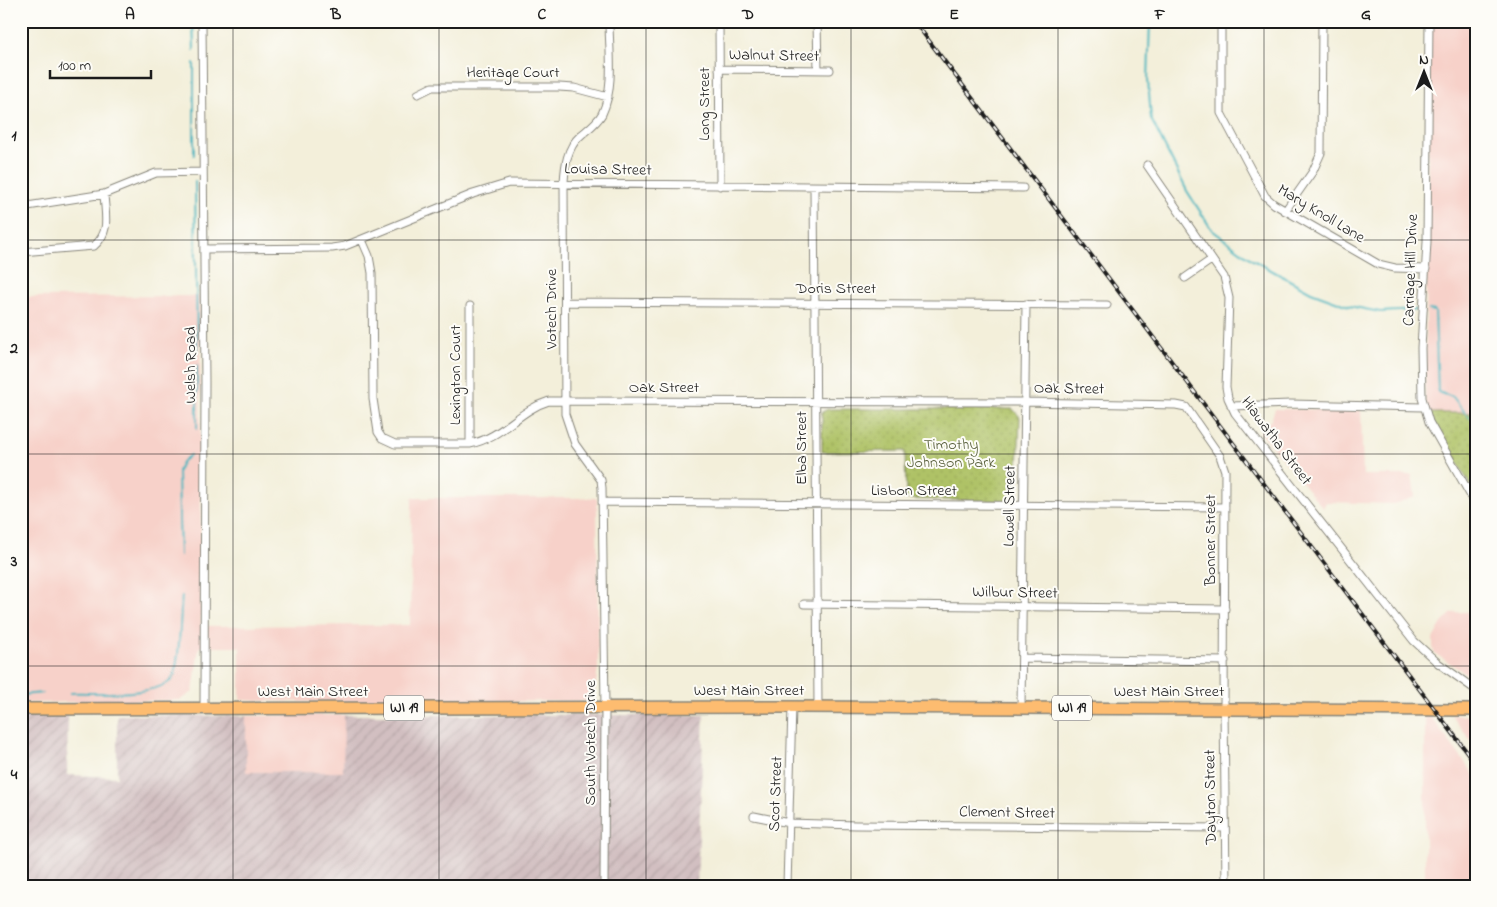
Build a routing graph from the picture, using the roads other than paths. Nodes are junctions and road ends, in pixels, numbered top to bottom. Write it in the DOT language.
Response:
graph roads {
  1 [pos="202,21"];
  2 [pos="609,21"];
  3 [pos="718,21"];
  4 [pos="817,21"];
  5 [pos="1221,21"];
  6 [pos="1322,21"];
  7 [pos="1429,21"];
  8 [pos="719,69"];
  9 [pos="818,70"];
  10 [pos="830,70"];
  11 [pos="418,94"];
  12 [pos="608,97"];
  13 [pos="1147,165"];
  14 [pos="203,172"];
  15 [pos="564,182"];
  16 [pos="720,186"];
  17 [pos="814,188"];
  18 [pos="1023,188"];
  19 [pos="104,194"];
  20 [pos="21,207"];
  21 [pos="1285,211"];
  22 [pos="362,240"];
  23 [pos="204,249"];
  24 [pos="21,252"];
  25 [pos="1211,260"];
  26 [pos="1426,270"];
  27 [pos="1185,278"];
  28 [pos="566,302"];
  29 [pos="815,303"];
  30 [pos="1026,304"];
  31 [pos="1107,305"];
  32 [pos="470,306"];
  33 [pos="566,401"];
  34 [pos="1025,402"];
  35 [pos="815,403"];
  36 [pos="1162,405"];
  37 [pos="1231,406"];
  38 [pos="1423,407"];
  39 [pos="470,444"];
  40 [pos="602,502"];
  41 [pos="816,504"];
  42 [pos="1023,505"];
  43 [pos="1476,505"];
  44 [pos="1225,507"];
  45 [pos="604,601"];
  46 [pos="804,604"];
  47 [pos="817,604"];
  48 [pos="1023,607"];
  49 [pos="1225,609"];
  50 [pos="1022,658"];
  51 [pos="1225,660"];
  52 [pos="1476,690"];
  53 [pos="605,707"];
  54 [pos="792,707"];
  55 [pos="818,707"];
  56 [pos="1021,707"];
  57 [pos="204,708"];
  58 [pos="1224,708"];
  59 [pos="21,709"];
  60 [pos="1476,710"];
  61 [pos="754,816"];
  62 [pos="789,823"];
  63 [pos="1225,828"];
  64 [pos="787,884"];
  65 [pos="604,886"];
  66 [pos="1226,886"];
  1 -- 14 [label="street, Welsh Road"];
  2 -- 12 [label="street, Votech Drive"];
  3 -- 8 [label="street, Long Street"];
  4 -- 9 [label="street"];
  5 -- 21 [label="street, Mary Knoll Lane"];
  6 -- 21 [label="street"];
  7 -- 26 [label="street, Carriage Hill Drive"];
  8 -- 9 [label="street, Walnut Street"];
  8 -- 16 [label="street, Long Street"];
  9 -- 10 [label="street, Walnut Street"];
  11 -- 12 [label="street, Heritage Court"];
  12 -- 15 [label="street, Votech Drive"];
  13 -- 25 [label="street, Hiawatha Street"];
  14 -- 19 [label="street"];
  14 -- 23 [label="street, Welsh Road"];
  15 -- 16 [label="street, Louisa Street"];
  15 -- 22 [label="street, Louisa Street"];
  15 -- 28 [label="street, Votech Drive"];
  16 -- 17 [label="street, Louisa Street"];
  17 -- 18 [label="street, Louisa Street"];
  17 -- 29 [label="street, Elba Street"];
  19 -- 20 [label="street"];
  19 -- 24 [label="street"];
  21 -- 26 [label="street, Mary Knoll Lane"];
  22 -- 23 [label="street, Louisa Street"];
  22 -- 39 [label="street, Oak Street"];
  23 -- 57 [label="street, Welsh Road"];
  25 -- 27 [label="street"];
  25 -- 37 [label="street, Hiawatha Street"];
  26 -- 38 [label="street, Carriage Hill Drive"];
  28 -- 29 [label="street, Doris Street"];
  28 -- 33 [label="street, Votech Drive"];
  29 -- 30 [label="street, Doris Street"];
  29 -- 35 [label="street, Elba Street"];
  30 -- 31 [label="street, Doris Street"];
  30 -- 34 [label="street, Lowell Street"];
  32 -- 39 [label="street, Lexington Court"];
  33 -- 35 [label="street, Oak Street"];
  33 -- 39 [label="street, Oak Street"];
  33 -- 40 [label="street, Votech Drive"];
  34 -- 35 [label="street, Oak Street"];
  34 -- 36 [label="street, Oak Street"];
  34 -- 42 [label="street, Lowell Street"];
  35 -- 41 [label="street, Elba Street"];
  36 -- 44 [label="street, Bonner Street"];
  37 -- 38 [label="street"];
  37 -- 52 [label="street, Hiawatha Street"];
  38 -- 43 [label="street, Carriage Hill Drive"];
  40 -- 41 [label="street, Lisbon Street"];
  40 -- 45 [label="street, Votech Drive"];
  41 -- 42 [label="street, Lisbon Street"];
  41 -- 47 [label="street, Elba Street"];
  42 -- 44 [label="street, Lisbon Street"];
  42 -- 48 [label="street, Lowell Street"];
  44 -- 49 [label="street, Bonner Street"];
  45 -- 53 [label="street, South Votech Drive"];
  46 -- 47 [label="street, Wilbur Street"];
  47 -- 48 [label="street, Wilbur Street"];
  47 -- 55 [label="street, Elba Street"];
  48 -- 49 [label="street, Wilbur Street"];
  48 -- 50 [label="street, Lowell Street"];
  49 -- 51 [label="street, Bonner Street"];
  50 -- 51 [label="street"];
  50 -- 56 [label="street, Lowell Street"];
  51 -- 58 [label="street, Bonner Street"];
  53 -- 54 [label="main road, West Main Street / WI 19"];
  53 -- 57 [label="main road, West Main Street / WI 19"];
  53 -- 65 [label="street, South Votech Drive"];
  54 -- 55 [label="main road, West Main Street / WI 19"];
  54 -- 62 [label="street, Scot Street"];
  55 -- 56 [label="main road, West Main Street / WI 19"];
  56 -- 58 [label="main road, West Main Street / WI 19"];
  57 -- 59 [label="main road, West Main Street / WI 19"];
  58 -- 60 [label="main road, West Main Street / WI 19"];
  58 -- 63 [label="street, Dayton Street"];
  61 -- 62 [label="street, Clement Street"];
  62 -- 63 [label="street, Clement Street"];
  62 -- 64 [label="street, Scot Street"];
  63 -- 66 [label="street, Dayton Street"];
}
